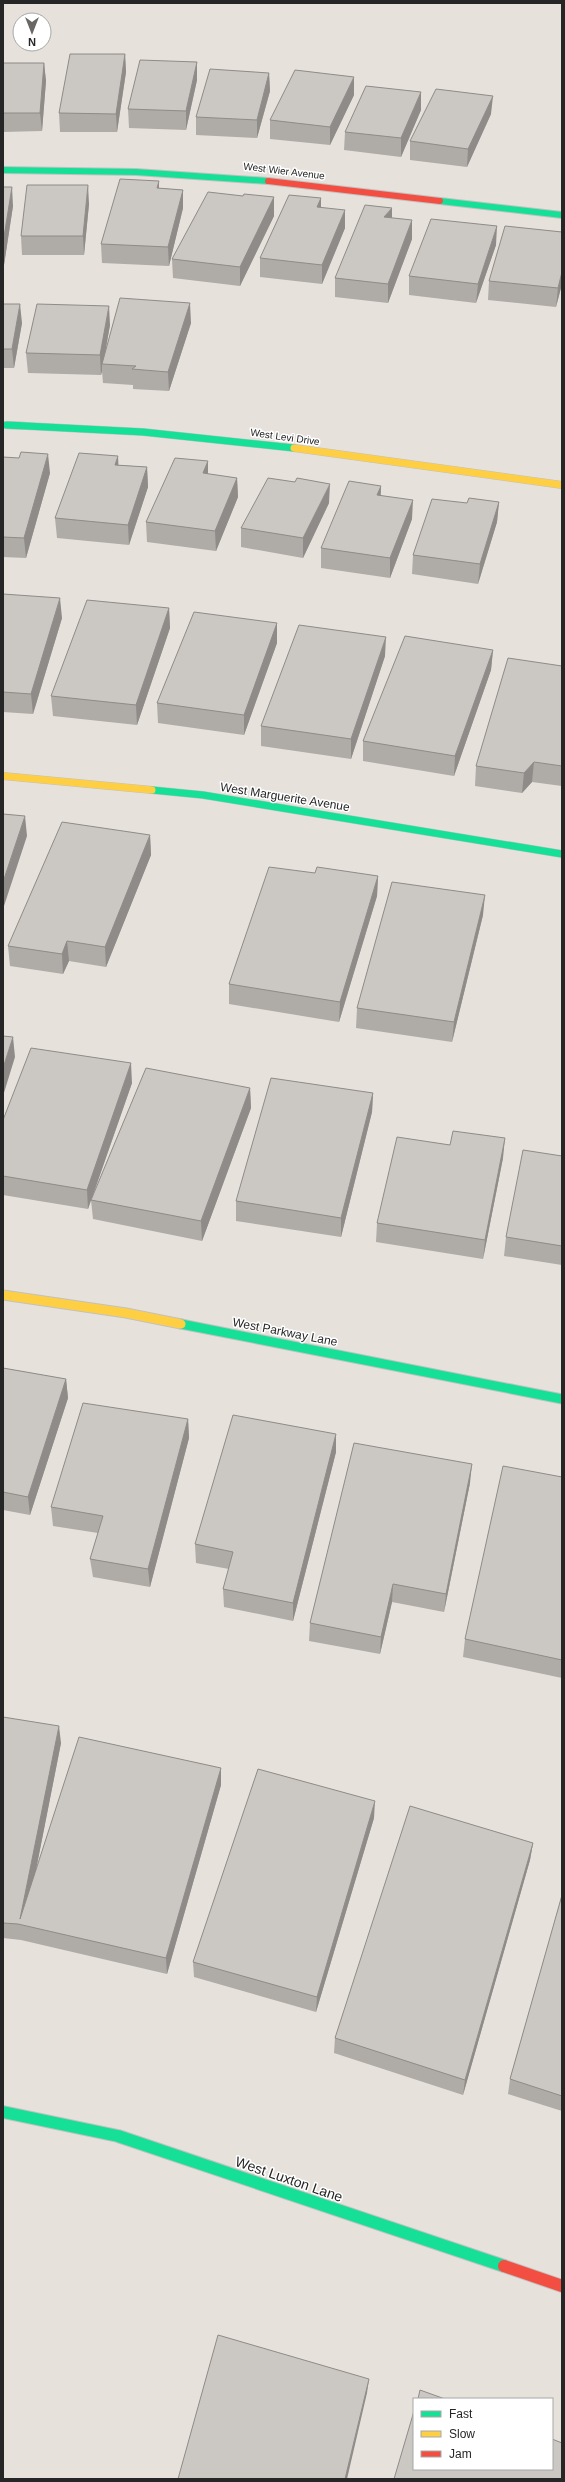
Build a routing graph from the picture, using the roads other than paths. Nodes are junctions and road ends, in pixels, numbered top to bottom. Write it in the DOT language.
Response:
graph roads {
  1 [pos="3,170"];
  2 [pos="562,214"];
  3 [pos="3,425"];
  4 [pos="562,485"];
  5 [pos="3,776"];
  6 [pos="562,854"];
  7 [pos="3,1295"];
  8 [pos="562,1399"];
  9 [pos="3,2112"];
  10 [pos="562,2286"];
  1 -- 2 [label="street, West Wier Avenue"];
  3 -- 4 [label="street, West Levi Drive"];
  5 -- 6 [label="street, West Marguerite Avenue"];
  7 -- 8 [label="street, West Parkway Lane"];
  9 -- 10 [label="street, West Luxton Lane"];
}
